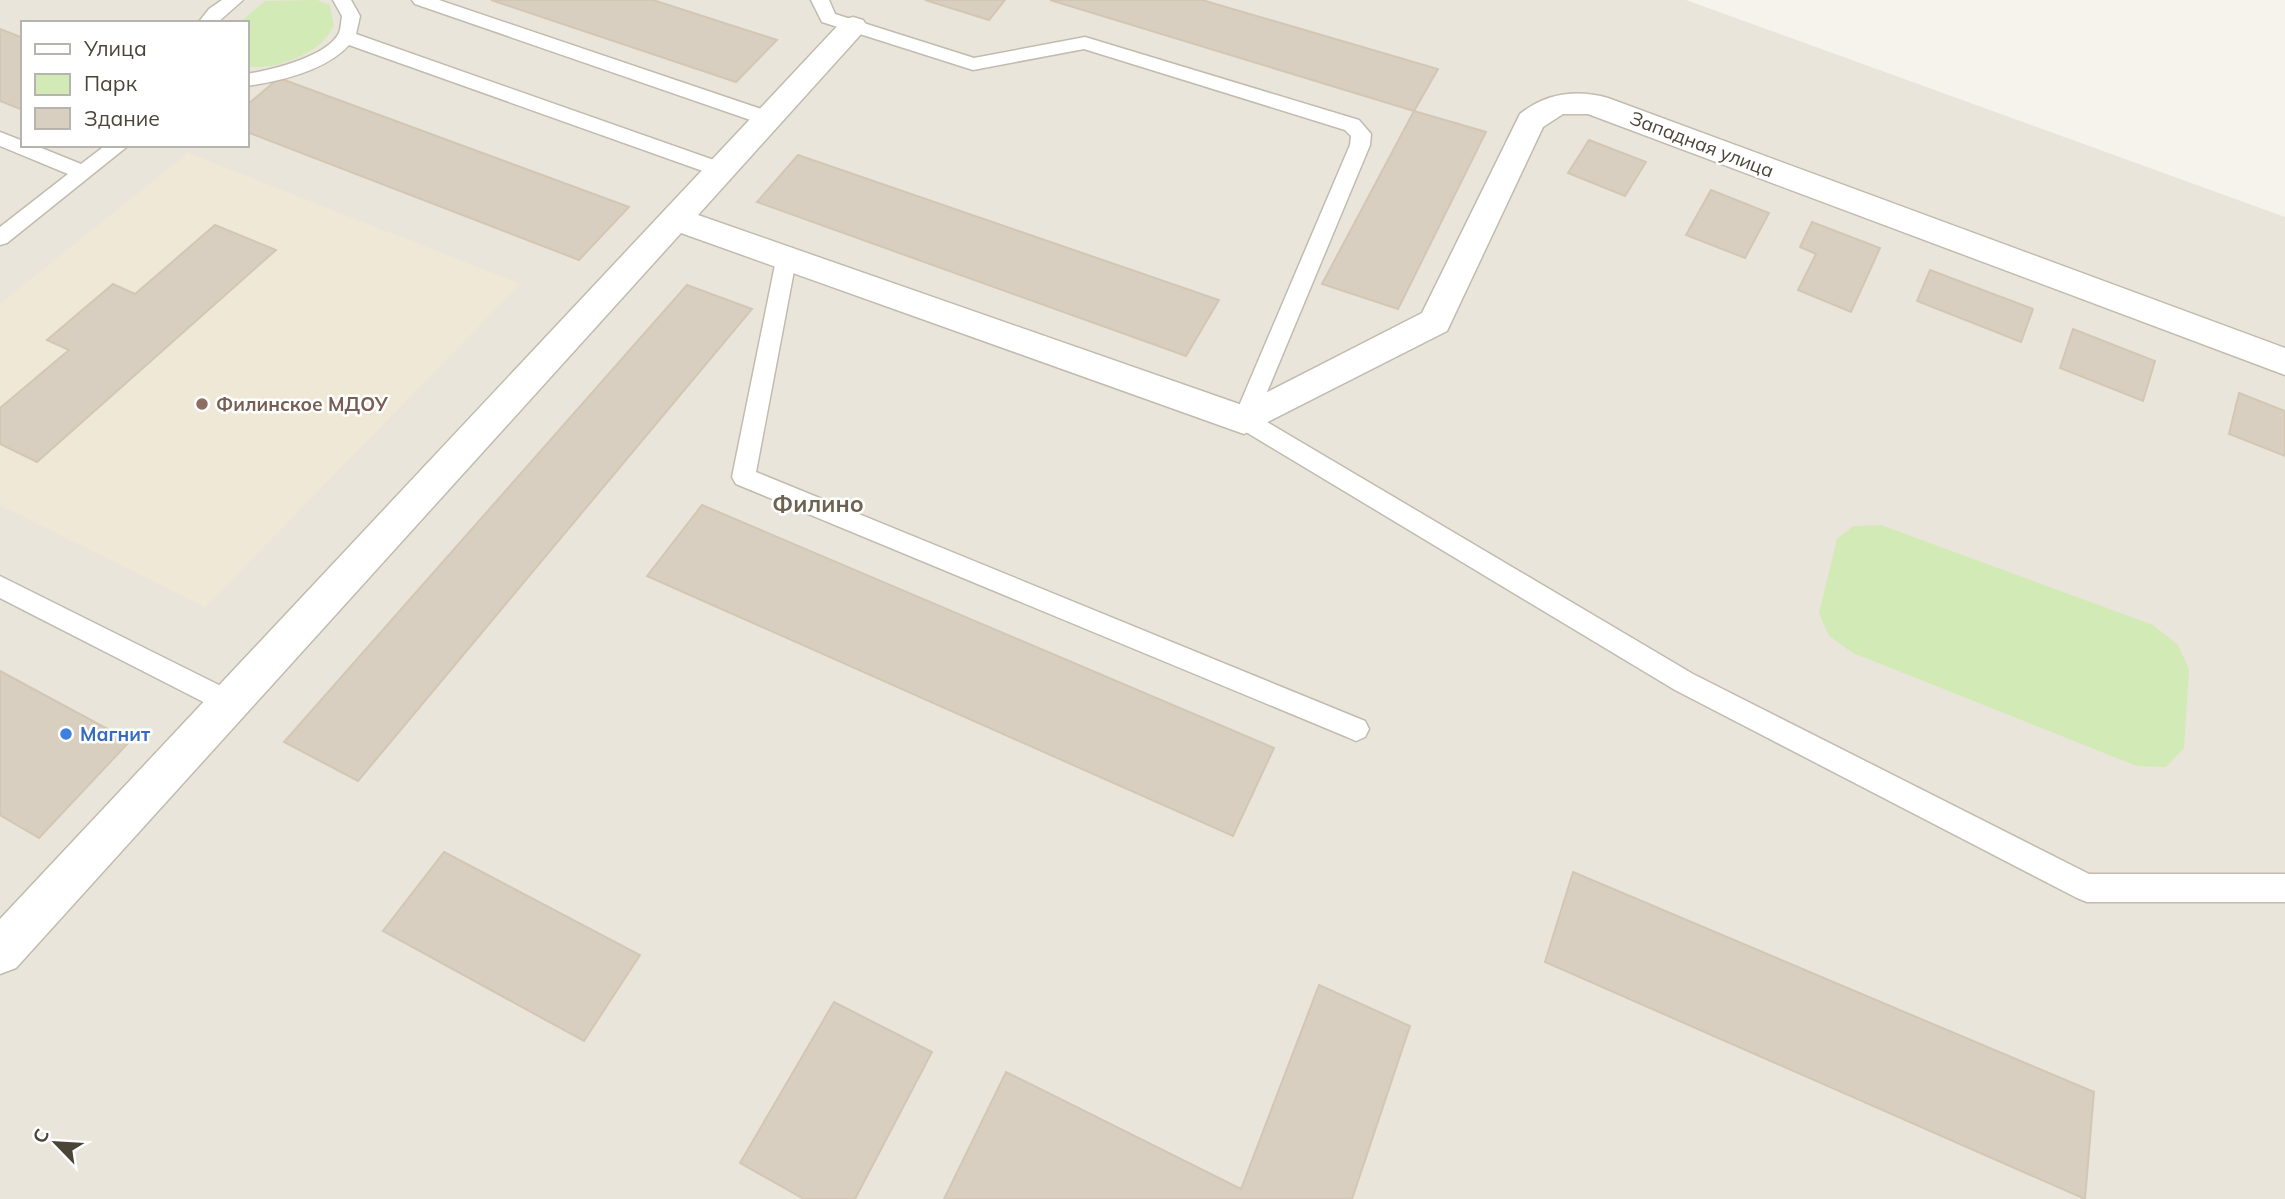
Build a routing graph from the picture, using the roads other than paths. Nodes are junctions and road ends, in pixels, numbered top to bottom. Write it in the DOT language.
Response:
graph roads {
  1 [pos="234,0"];
  2 [pos="342,0"];
  3 [pos="421,0"];
  4 [pos="820,0"];
  5 [pos="209,21"];
  6 [pos="853,26"];
  7 [pos="346,37"];
  8 [pos="248,80"];
  9 [pos="769,118"];
  10 [pos="0,139"];
  11 [pos="116,147"];
  12 [pos="721,170"];
  13 [pos="84,173"];
  14 [pos="676,219"];
  15 [pos="0,238"];
  16 [pos="786,260"];
  17 [pos="2285,362"];
  18 [pos="1244,420"];
  19 [pos="0,586"];
  20 [pos="230,704"];
  21 [pos="1356,729"];
  22 [pos="2285,887"];
  23 [pos="0,952"];
  1 -- 5 [label="lane"];
  2 -- 7 [label="lane"];
  3 -- 9 [label="lane"];
  4 -- 6 [label="lane"];
  6 -- 9 [label="street"];
  6 -- 18 [label="lane"];
  7 -- 8 [label="lane"];
  7 -- 12 [label="lane"];
  9 -- 12 [label="street"];
  10 -- 13 [label="lane"];
  11 -- 13 [label="lane"];
  12 -- 14 [label="street"];
  13 -- 15 [label="lane"];
  14 -- 16 [label="street"];
  14 -- 20 [label="street"];
  16 -- 18 [label="street"];
  16 -- 21 [label="lane"];
  17 -- 18 [label="street, Западная улица"];
  18 -- 22 [label="lane"];
  19 -- 20 [label="lane"];
  20 -- 23 [label="street"];
}
